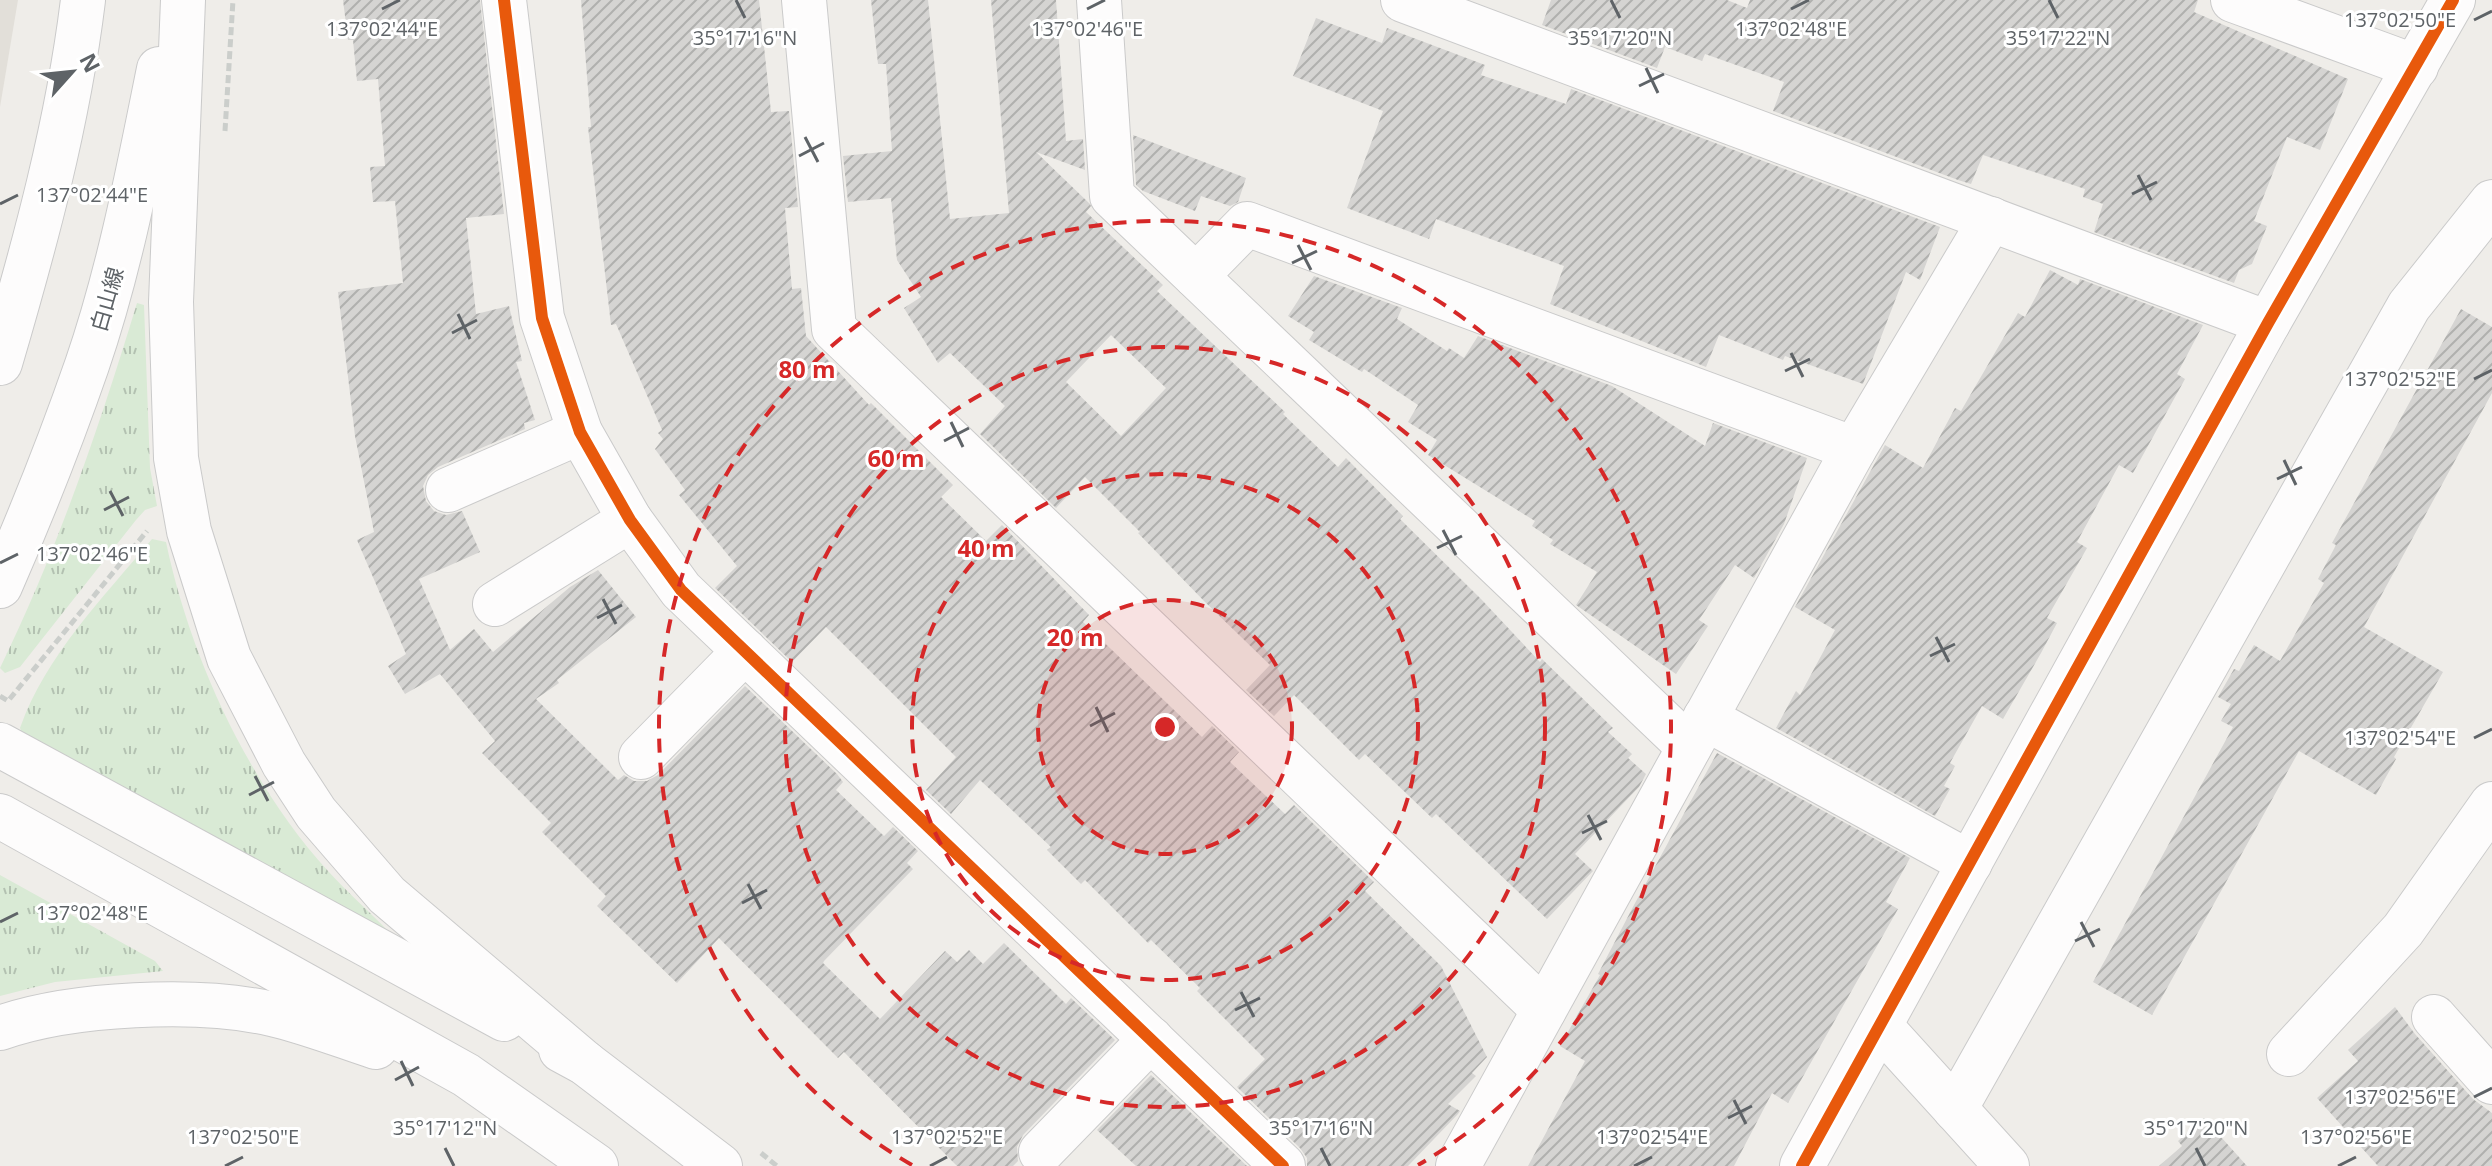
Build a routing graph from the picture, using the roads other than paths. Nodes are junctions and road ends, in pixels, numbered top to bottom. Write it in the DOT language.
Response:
graph roads {
  1 [pos="83,0"];
  2 [pos="171,0"];
  3 [pos="183,0"];
  4 [pos="504,0"];
  5 [pos="804,0"];
  6 [pos="1099,0"];
  7 [pos="2233,0"];
  8 [pos="2453,0"];
  9 [pos="1430,5"];
  10 [pos="2416,67"];
  11 [pos="2492,202"];
  12 [pos="1991,219"];
  13 [pos="1196,276"];
  14 [pos="2268,323"];
  15 [pos="0,363"];
  16 [pos="580,432"];
  17 [pos="1854,449"];
  18 [pos="448,490"];
  19 [pos="630,520"];
  20 [pos="0,586"];
  21 [pos="495,604"];
  22 [pos="745,651"];
  23 [pos="1697,733"];
  24 [pos="0,745"];
  25 [pos="641,757"];
  26 [pos="2492,804"];
  27 [pos="0,816"];
  28 [pos="1970,863"];
  29 [pos="1544,1010"];
  30 [pos="2434,1017"];
  31 [pos="1880,1026"];
  32 [pos="0,1028"];
  33 [pos="1151,1039"];
  34 [pos="2289,1054"];
  35 [pos="585,1063"];
  36 [pos="466,1075"];
  37 [pos="2492,1082"];
  38 [pos="1955,1109"];
  39 [pos="1041,1152"];
  40 [pos="736,1156"];
  41 [pos="1279,1165"];
  42 [pos="596,1166"];
  43 [pos="1458,1166"];
  44 [pos="1802,1166"];
  45 [pos="2007,1166"];
  1 -- 15 [label="street"];
  2 -- 20 [label="street, 白山線"];
  3 -- 35 [label="street"];
  4 -- 16 [label="street"];
  5 -- 29 [label="street"];
  6 -- 13 [label="street"];
  7 -- 10 [label="street"];
  8 -- 10 [label="street"];
  9 -- 12 [label="street"];
  10 -- 14 [label="street"];
  11 -- 38 [label="street"];
  12 -- 14 [label="street"];
  12 -- 17 [label="street"];
  13 -- 17 [label="street"];
  13 -- 23 [label="street"];
  14 -- 28 [label="street"];
  16 -- 18 [label="street"];
  16 -- 19 [label="street"];
  17 -- 23 [label="street"];
  19 -- 21 [label="street"];
  19 -- 22 [label="street"];
  22 -- 25 [label="street"];
  22 -- 33 [label="street"];
  23 -- 28 [label="street"];
  23 -- 29 [label="street"];
  24 -- 35 [label="street"];
  26 -- 34 [label="street"];
  27 -- 36 [label="street"];
  28 -- 31 [label="street"];
  29 -- 43 [label="street"];
  30 -- 37 [label="street"];
  31 -- 38 [label="street"];
  31 -- 44 [label="street"];
  32 -- 36 [label="street"];
  33 -- 39 [label="street"];
  33 -- 41 [label="street"];
  35 -- 40 [label="street"];
  36 -- 42 [label="street"];
  38 -- 45 [label="street"];
}
